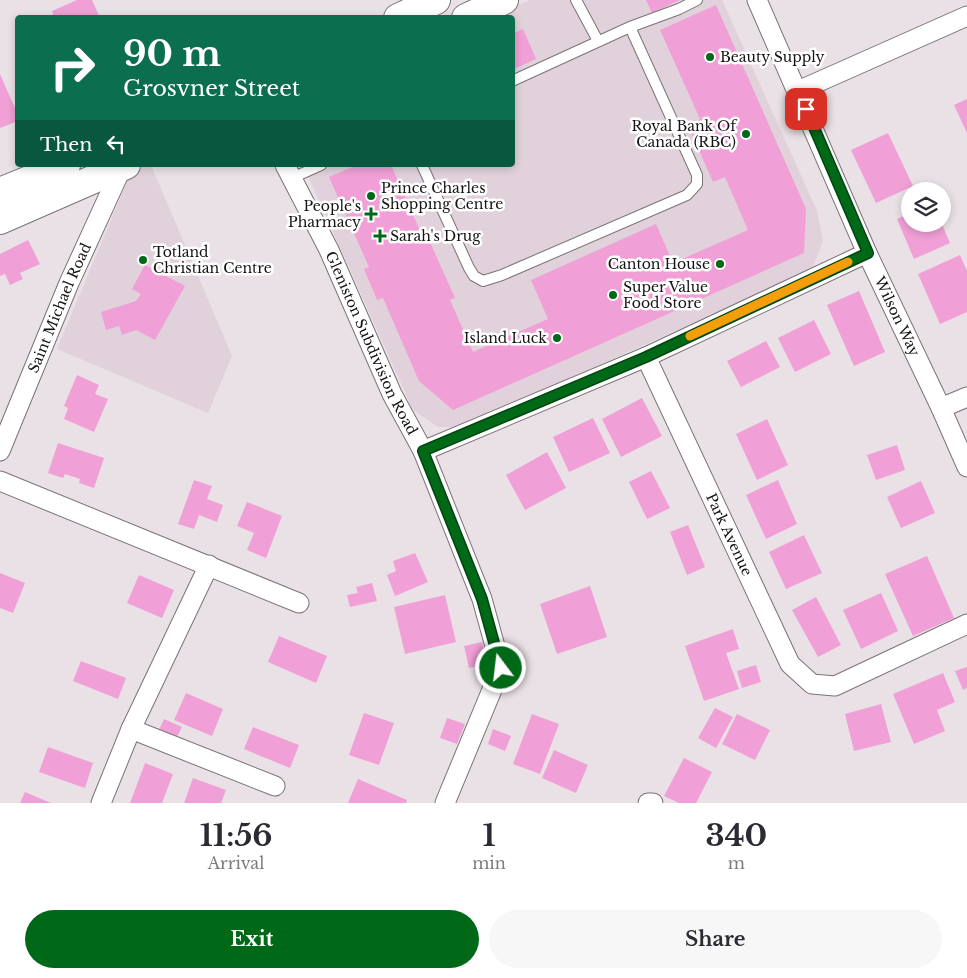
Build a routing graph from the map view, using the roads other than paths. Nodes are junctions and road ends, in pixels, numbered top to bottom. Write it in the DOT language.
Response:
graph roads {
  1 [pos="436,0"];
  2 [pos="504,0"];
  3 [pos="576,0"];
  4 [pos="697,0"];
  5 [pos="757,0"];
  6 [pos="404,15"];
  7 [pos="472,15"];
  8 [pos="967,16"];
  9 [pos="630,27"];
  10 [pos="598,41"];
  11 [pos="515,79"];
  12 [pos="798,90"];
  13 [pos="61,167"];
  14 [pos="122,167"];
  15 [pos="124,167"];
  16 [pos="310,167"];
  17 [pos="423,167"];
  18 [pos="288,171"];
  19 [pos="0,192"];
  20 [pos="0,220"];
  21 [pos="868,253"];
  22 [pos="646,357"];
  23 [pos="967,397"];
  24 [pos="941,408"];
  25 [pos="0,451"];
  26 [pos="423,451"];
  27 [pos="967,467"];
  28 [pos="0,481"];
  29 [pos="210,566"];
  30 [pos="299,603"];
  31 [pos="967,624"];
  32 [pos="131,729"];
  33 [pos="275,786"];
  34 [pos="101,803"];
  35 [pos="445,803"];
  36 [pos="648,803"];
  37 [pos="653,803"];
  1 -- 6 [label="highway"];
  2 -- 7 [label="highway"];
  3 -- 10 [label="lane"];
  4 -- 9 [label="lane"];
  5 -- 12 [label="street, Wilson Way"];
  8 -- 12 [label="street"];
  9 -- 10 [label="lane"];
  9 -- 17 [label="lane"];
  10 -- 11 [label="lane"];
  12 -- 21 [label="street, Wilson Way"];
  13 -- 19 [label="highway"];
  14 -- 20 [label="highway"];
  15 -- 25 [label="street, Saint Michael Road"];
  16 -- 18 [label="lane"];
  18 -- 26 [label="street, Gleniston Subdivision Road"];
  21 -- 22 [label="street"];
  21 -- 24 [label="street, Wilson Way"];
  22 -- 26 [label="street"];
  22 -- 31 [label="street, Park Avenue"];
  23 -- 24 [label="street"];
  24 -- 27 [label="street, Wilson Way"];
  26 -- 35 [label="street, Gleniston Subdivision Road"];
  28 -- 29 [label="street"];
  29 -- 30 [label="street"];
  29 -- 32 [label="street"];
  32 -- 33 [label="street"];
  32 -- 34 [label="street"];
  36 -- 37 [label="street"];
}
